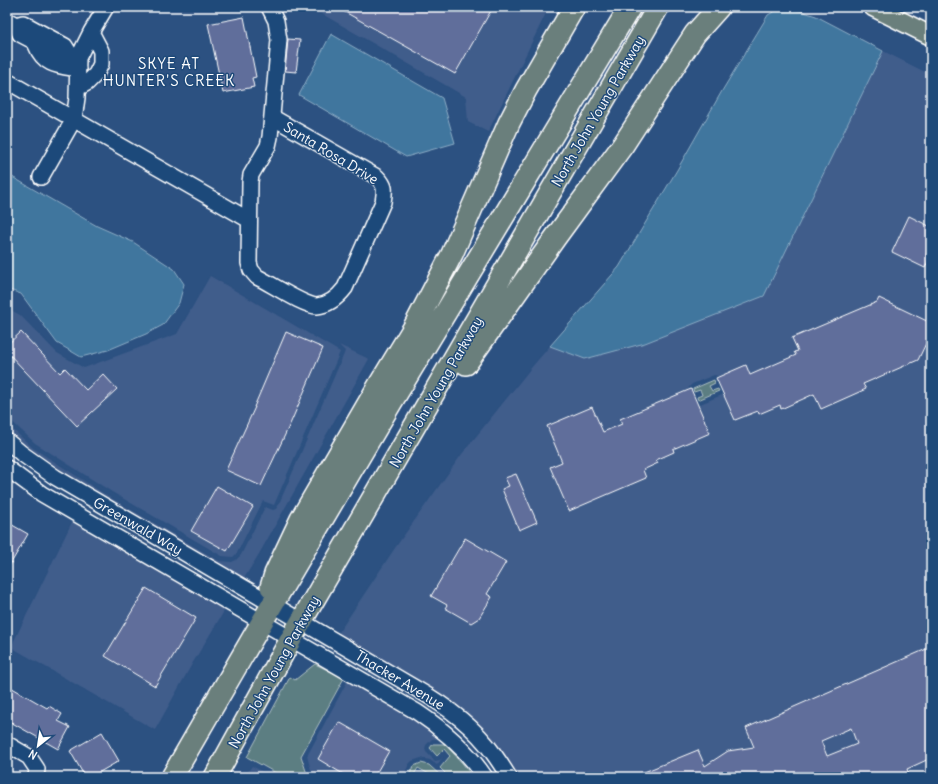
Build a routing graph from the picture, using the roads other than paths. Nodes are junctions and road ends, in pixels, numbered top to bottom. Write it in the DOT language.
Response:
graph roads {
  1 [pos="269,7"];
  2 [pos="574,7"];
  3 [pos="630,7"];
  4 [pos="658,7"];
  5 [pos="703,7"];
  6 [pos="718,7"];
  7 [pos="873,7"];
  8 [pos="103,13"];
  9 [pos="12,22"];
  10 [pos="91,32"];
  11 [pos="695,34"];
  12 [pos="931,36"];
  13 [pos="75,60"];
  14 [pos="7,81"];
  15 [pos="78,88"];
  16 [pos="272,117"];
  17 [pos="74,120"];
  18 [pos="40,178"];
  19 [pos="249,220"];
  20 [pos="7,441"];
  21 [pos="7,468"];
  22 [pos="83,494"];
  23 [pos="74,512"];
  24 [pos="364,516"];
  25 [pos="267,609"];
  26 [pos="296,630"];
  27 [pos="446,707"];
  28 [pos="417,712"];
  29 [pos="7,744"];
  30 [pos="36,777"];
  31 [pos="172,777"];
  32 [pos="215,777"];
  33 [pos="485,777"];
  34 [pos="509,777"];
  1 -- 16 [label="street, Santa Rosa Drive"];
  2 -- 25 [label="highway"];
  3 -- 25 [label="highway, North John Young Parkway"];
  4 -- 24 [label="highway, North John Young Parkway"];
  5 -- 11 [label="highway"];
  6 -- 11 [label="highway"];
  7 -- 12 [label="main road"];
  8 -- 10 [label="street"];
  9 -- 13 [label="street"];
  9 -- 13 [label="street"];
  10 -- 13 [label="street"];
  10 -- 15 [label="street"];
  11 -- 24 [label="highway"];
  13 -- 15 [label="street"];
  14 -- 17 [label="street"];
  15 -- 17 [label="street"];
  16 -- 19 [label="street, Santa Rosa Drive"];
  16 -- 19 [label="street, Santa Rosa Drive"];
  17 -- 18 [label="street"];
  17 -- 19 [label="street"];
  20 -- 22 [label="street, Greenwald Way"];
  21 -- 23 [label="street, Greenwald Way"];
  22 -- 23 [label="street"];
  22 -- 25 [label="street, Greenwald Way"];
  23 -- 25 [label="street, Greenwald Way"];
  24 -- 26 [label="highway, North John Young Parkway"];
  25 -- 26 [label="street, Thacker Avenue"];
  25 -- 26 [label="street, Thacker Avenue"];
  25 -- 31 [label="highway, North John Young Parkway"];
  26 -- 27 [label="street, Thacker Avenue"];
  26 -- 28 [label="street, Thacker Avenue"];
  26 -- 32 [label="highway, North John Young Parkway"];
  27 -- 28 [label="street"];
  27 -- 34 [label="street, Thacker Avenue"];
  28 -- 33 [label="street, Thacker Avenue"];
  29 -- 30 [label="street"];
}
